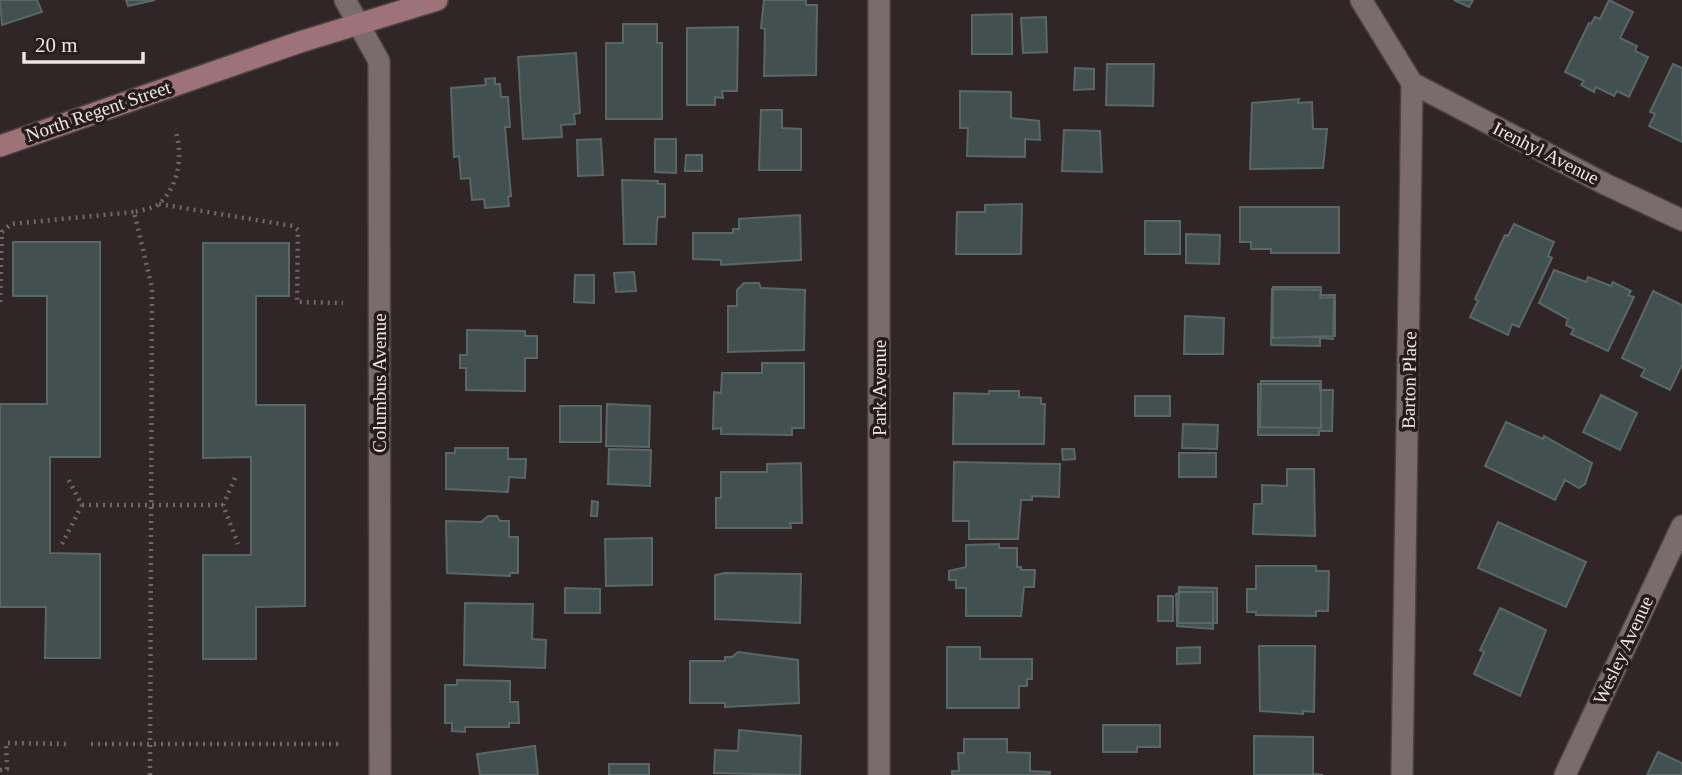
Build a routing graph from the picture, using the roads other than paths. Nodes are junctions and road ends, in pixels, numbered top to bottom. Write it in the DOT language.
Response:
graph roads {
  1 [pos="345,0"];
  2 [pos="436,0"];
  3 [pos="879,0"];
  4 [pos="1361,0"];
  5 [pos="361,25"];
  6 [pos="1412,83"];
  7 [pos="0,146"];
  8 [pos="1682,220"];
  9 [pos="1682,526"];
  10 [pos="380,775"];
  11 [pos="879,775"];
  12 [pos="1402,775"];
  13 [pos="1565,775"];
  1 -- 5 [label="street, Columbus Avenue"];
  2 -- 5 [label="street, North Regent Street"];
  3 -- 11 [label="street, Park Avenue"];
  4 -- 6 [label="street"];
  5 -- 7 [label="street, North Regent Street"];
  5 -- 10 [label="street, Columbus Avenue"];
  6 -- 8 [label="street, Irenhyl Avenue"];
  6 -- 12 [label="street, Barton Place"];
  9 -- 13 [label="street, Wesley Avenue"];
}
